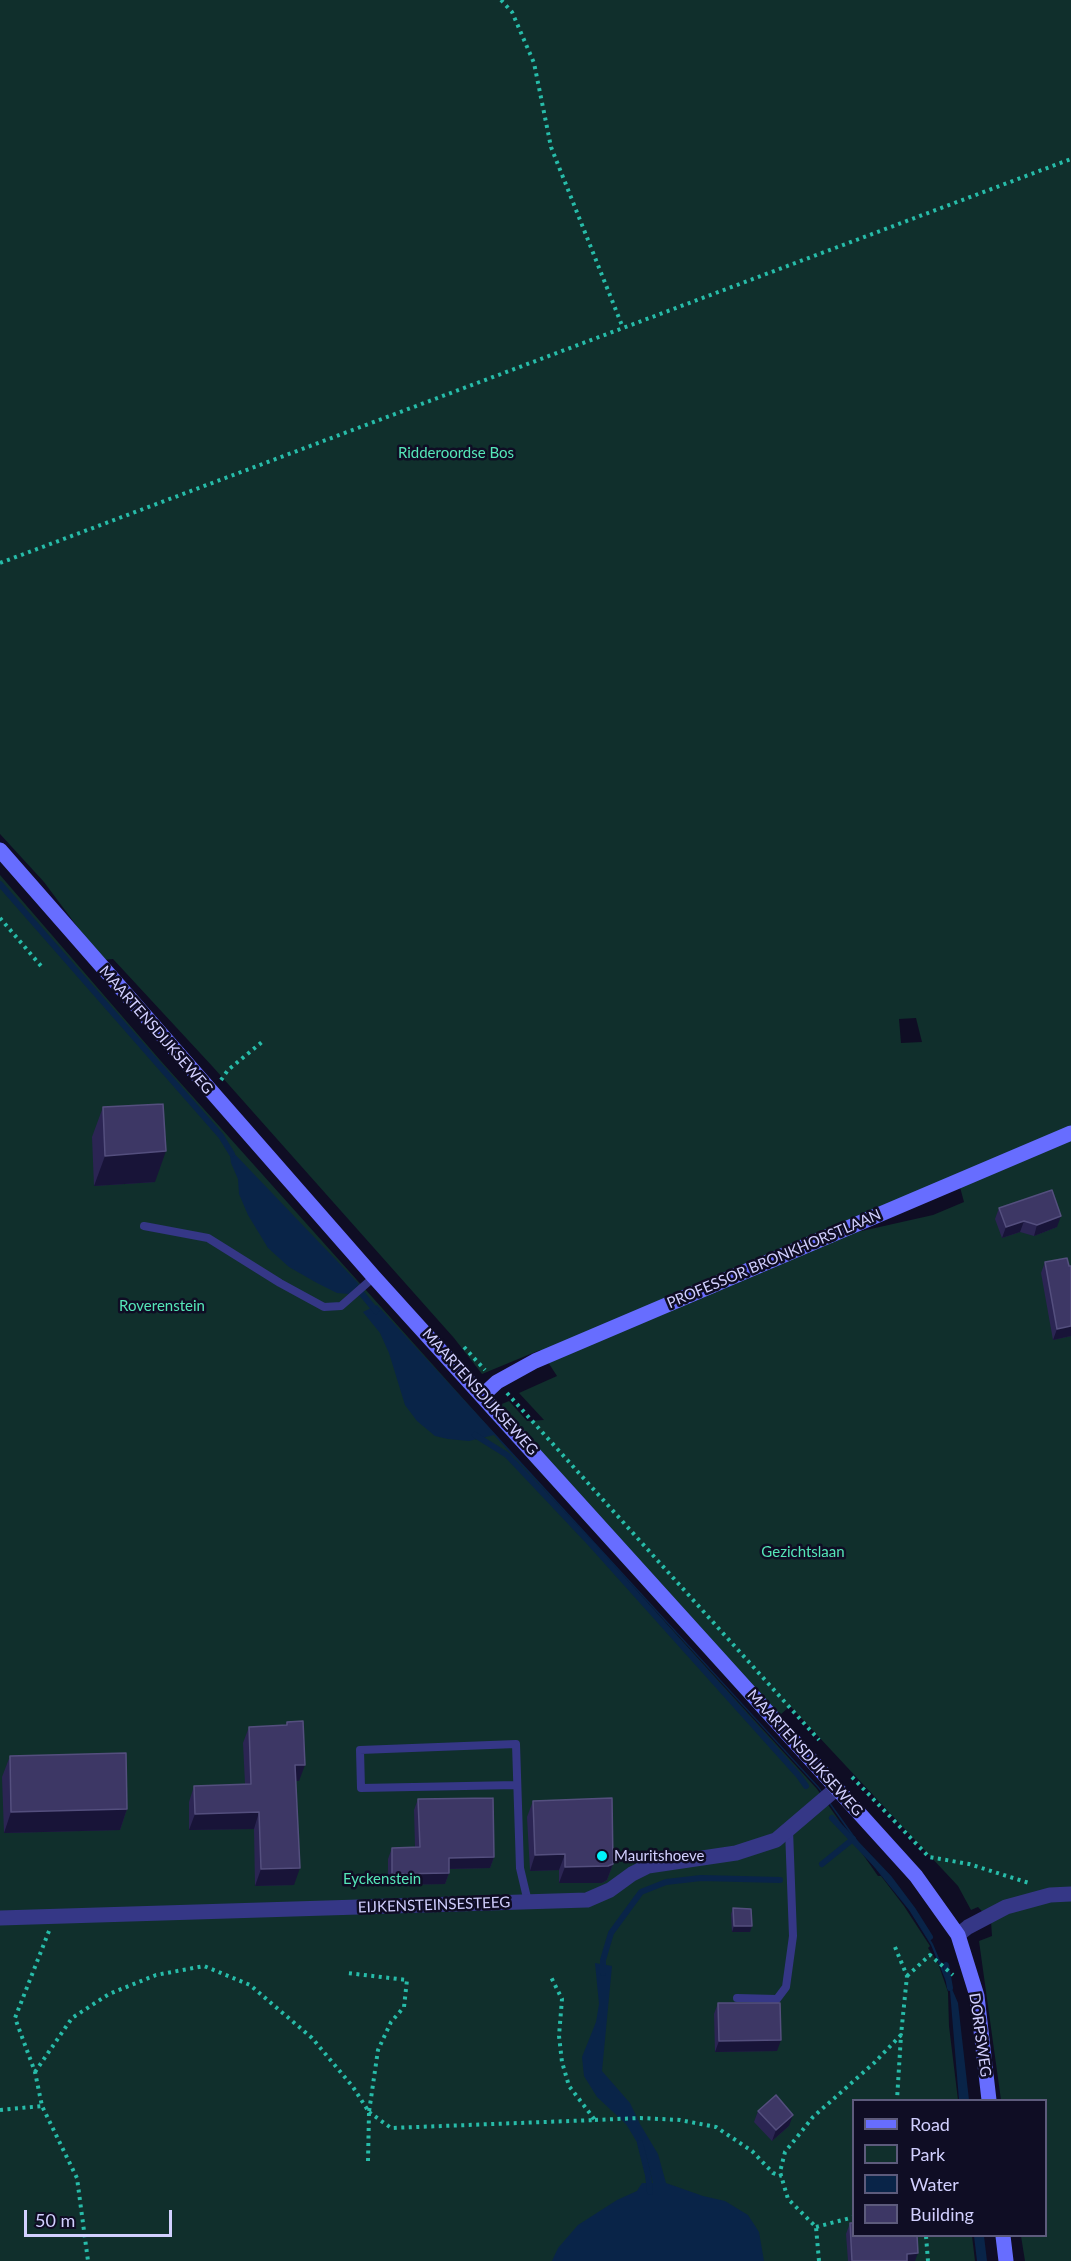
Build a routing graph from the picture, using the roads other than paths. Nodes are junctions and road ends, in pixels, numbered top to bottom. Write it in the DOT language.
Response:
graph roads {
  1 [pos="0,850"];
  2 [pos="1071,1133"];
  3 [pos="144,1226"];
  4 [pos="374,1277"];
  5 [pos="483,1395"];
  6 [pos="518,1785"];
  7 [pos="837,1788"];
  8 [pos="789,1830"];
  9 [pos="1071,1894"];
  10 [pos="528,1902"];
  11 [pos="0,1918"];
  12 [pos="958,1935"];
  13 [pos="737,1998"];
  14 [pos="989,2099"];
  15 [pos="1003,2237"];
  16 [pos="1006,2261"];
  1 -- 4 [label="street, MAARTENSDIJKSEWEG"];
  2 -- 5 [label="street, PROFESSOR BRONKHORSTLAAN"];
  3 -- 4 [label="lane"];
  4 -- 5 [label="street, MAARTENSDIJKSEWEG"];
  5 -- 7 [label="street, MAARTENSDIJKSEWEG"];
  6 -- 6 [label="lane"];
  6 -- 10 [label="lane"];
  7 -- 8 [label="street, EIJKENSTEINSESTEEG"];
  7 -- 12 [label="street, MAARTENSDIJKSEWEG"];
  8 -- 10 [label="street, EIJKENSTEINSESTEEG"];
  8 -- 13 [label="lane"];
  9 -- 12 [label="street"];
  10 -- 11 [label="street, EIJKENSTEINSESTEEG"];
  12 -- 14 [label="street, DORPSWEG"];
  15 -- 16 [label="street"];
}
